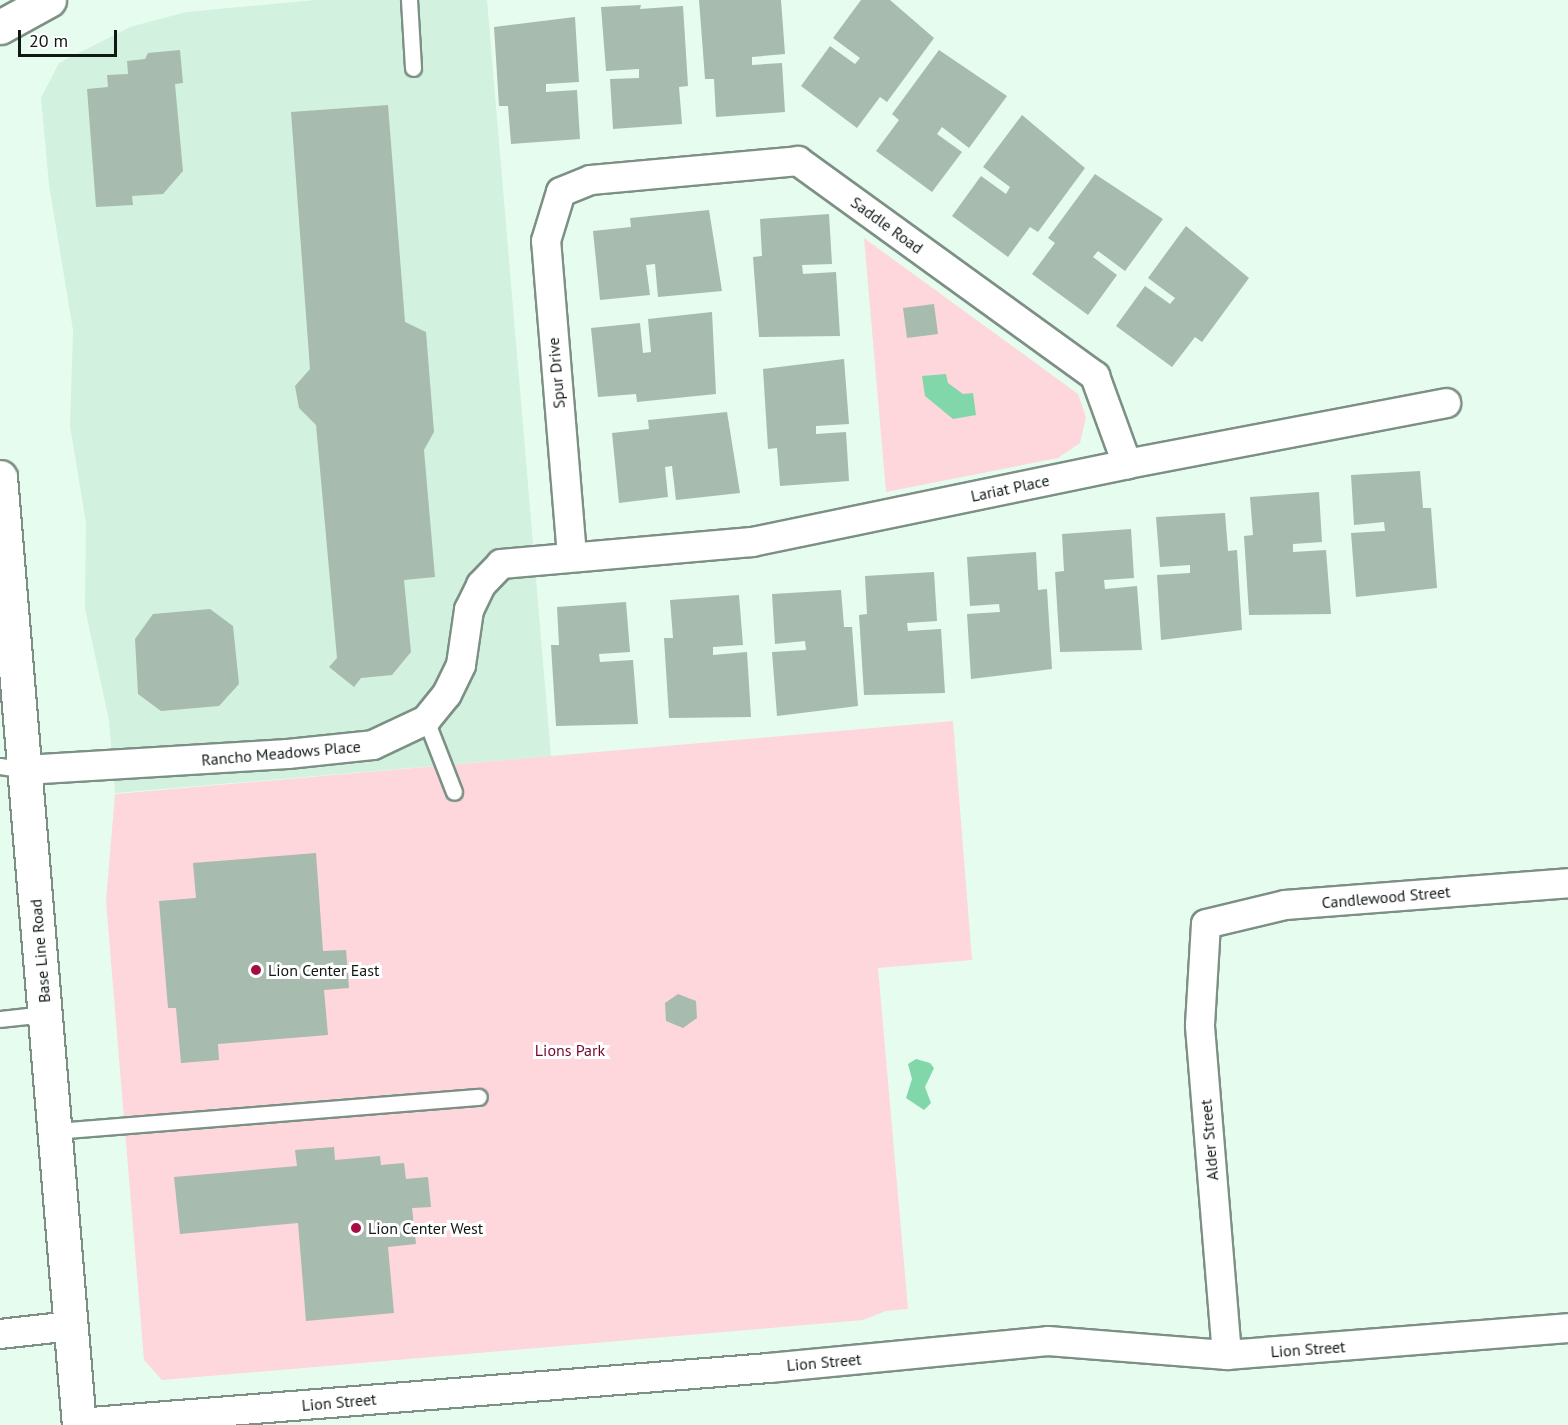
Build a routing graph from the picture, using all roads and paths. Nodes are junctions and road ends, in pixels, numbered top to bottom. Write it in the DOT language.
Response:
graph roads {
  1 [pos="49,0"];
  2 [pos="409,0"];
  3 [pos="0,27"];
  4 [pos="413,68"];
  5 [pos="561,192"];
  6 [pos="1446,403"];
  7 [pos="1127,464"];
  8 [pos="0,477"];
  9 [pos="572,556"];
  10 [pos="426,720"];
  11 [pos="13,768"];
  12 [pos="454,792"];
  13 [pos="1568,883"];
  14 [pos="1206,924"];
  15 [pos="45,1014"];
  16 [pos="0,1019"];
  17 [pos="479,1097"];
  18 [pos="55,1131"];
  19 [pos="71,1326"];
  20 [pos="1568,1328"];
  21 [pos="0,1334"];
  22 [pos="1227,1355"];
  23 [pos="79,1424"];
  1 -- 3 [label="main road"];
  2 -- 4 [label="lane"];
  5 -- 7 [label="street, Saddle Road"];
  5 -- 9 [label="street, Spur Drive"];
  6 -- 7 [label="street, Lariat Place"];
  7 -- 9 [label="street, Lariat Place"];
  8 -- 11 [label="main road, Base Line Road"];
  9 -- 10 [label="street, Rancho Meadows Place"];
  10 -- 11 [label="street, Rancho Meadows Place"];
  10 -- 12 [label="lane"];
  11 -- 15 [label="main road, Base Line Road"];
  13 -- 14 [label="street, Candlewood Street"];
  14 -- 22 [label="street, Alder Street"];
  15 -- 16 [label="lane"];
  15 -- 18 [label="main road, Base Line Road"];
  17 -- 18 [label="lane"];
  18 -- 19 [label="main road, Base Line Road"];
  19 -- 21 [label="street"];
  19 -- 23 [label="main road, Base Line Road"];
  20 -- 22 [label="street, Lion Street"];
  22 -- 23 [label="street, Lion Street"];
}
